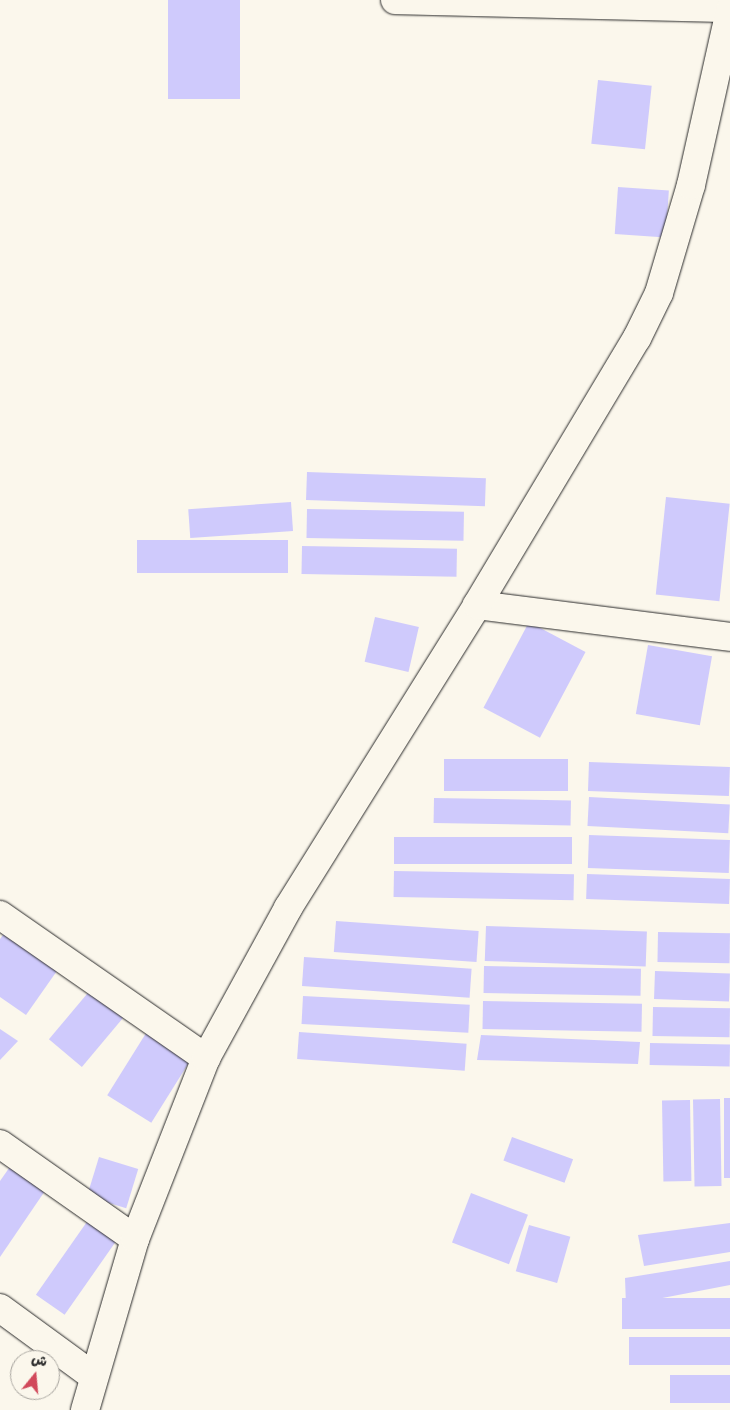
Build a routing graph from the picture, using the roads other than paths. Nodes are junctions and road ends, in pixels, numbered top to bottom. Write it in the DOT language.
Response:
graph roads {
  1 [pos="395,0"];
  2 [pos="730,9"];
  3 [pos="476,605"];
  4 [pos="730,637"];
  5 [pos="0,915"];
  6 [pos="206,1058"];
  7 [pos="0,1144"];
  8 [pos="135,1239"];
  9 [pos="0,1308"];
  10 [pos="93,1376"];
  11 [pos="85,1410"];
  1 -- 2 [label="street"];
  2 -- 3 [label="street"];
  3 -- 4 [label="street"];
  3 -- 6 [label="street"];
  5 -- 6 [label="street"];
  6 -- 8 [label="street"];
  7 -- 8 [label="street"];
  8 -- 10 [label="street"];
  9 -- 10 [label="street"];
  10 -- 11 [label="street"];
}
